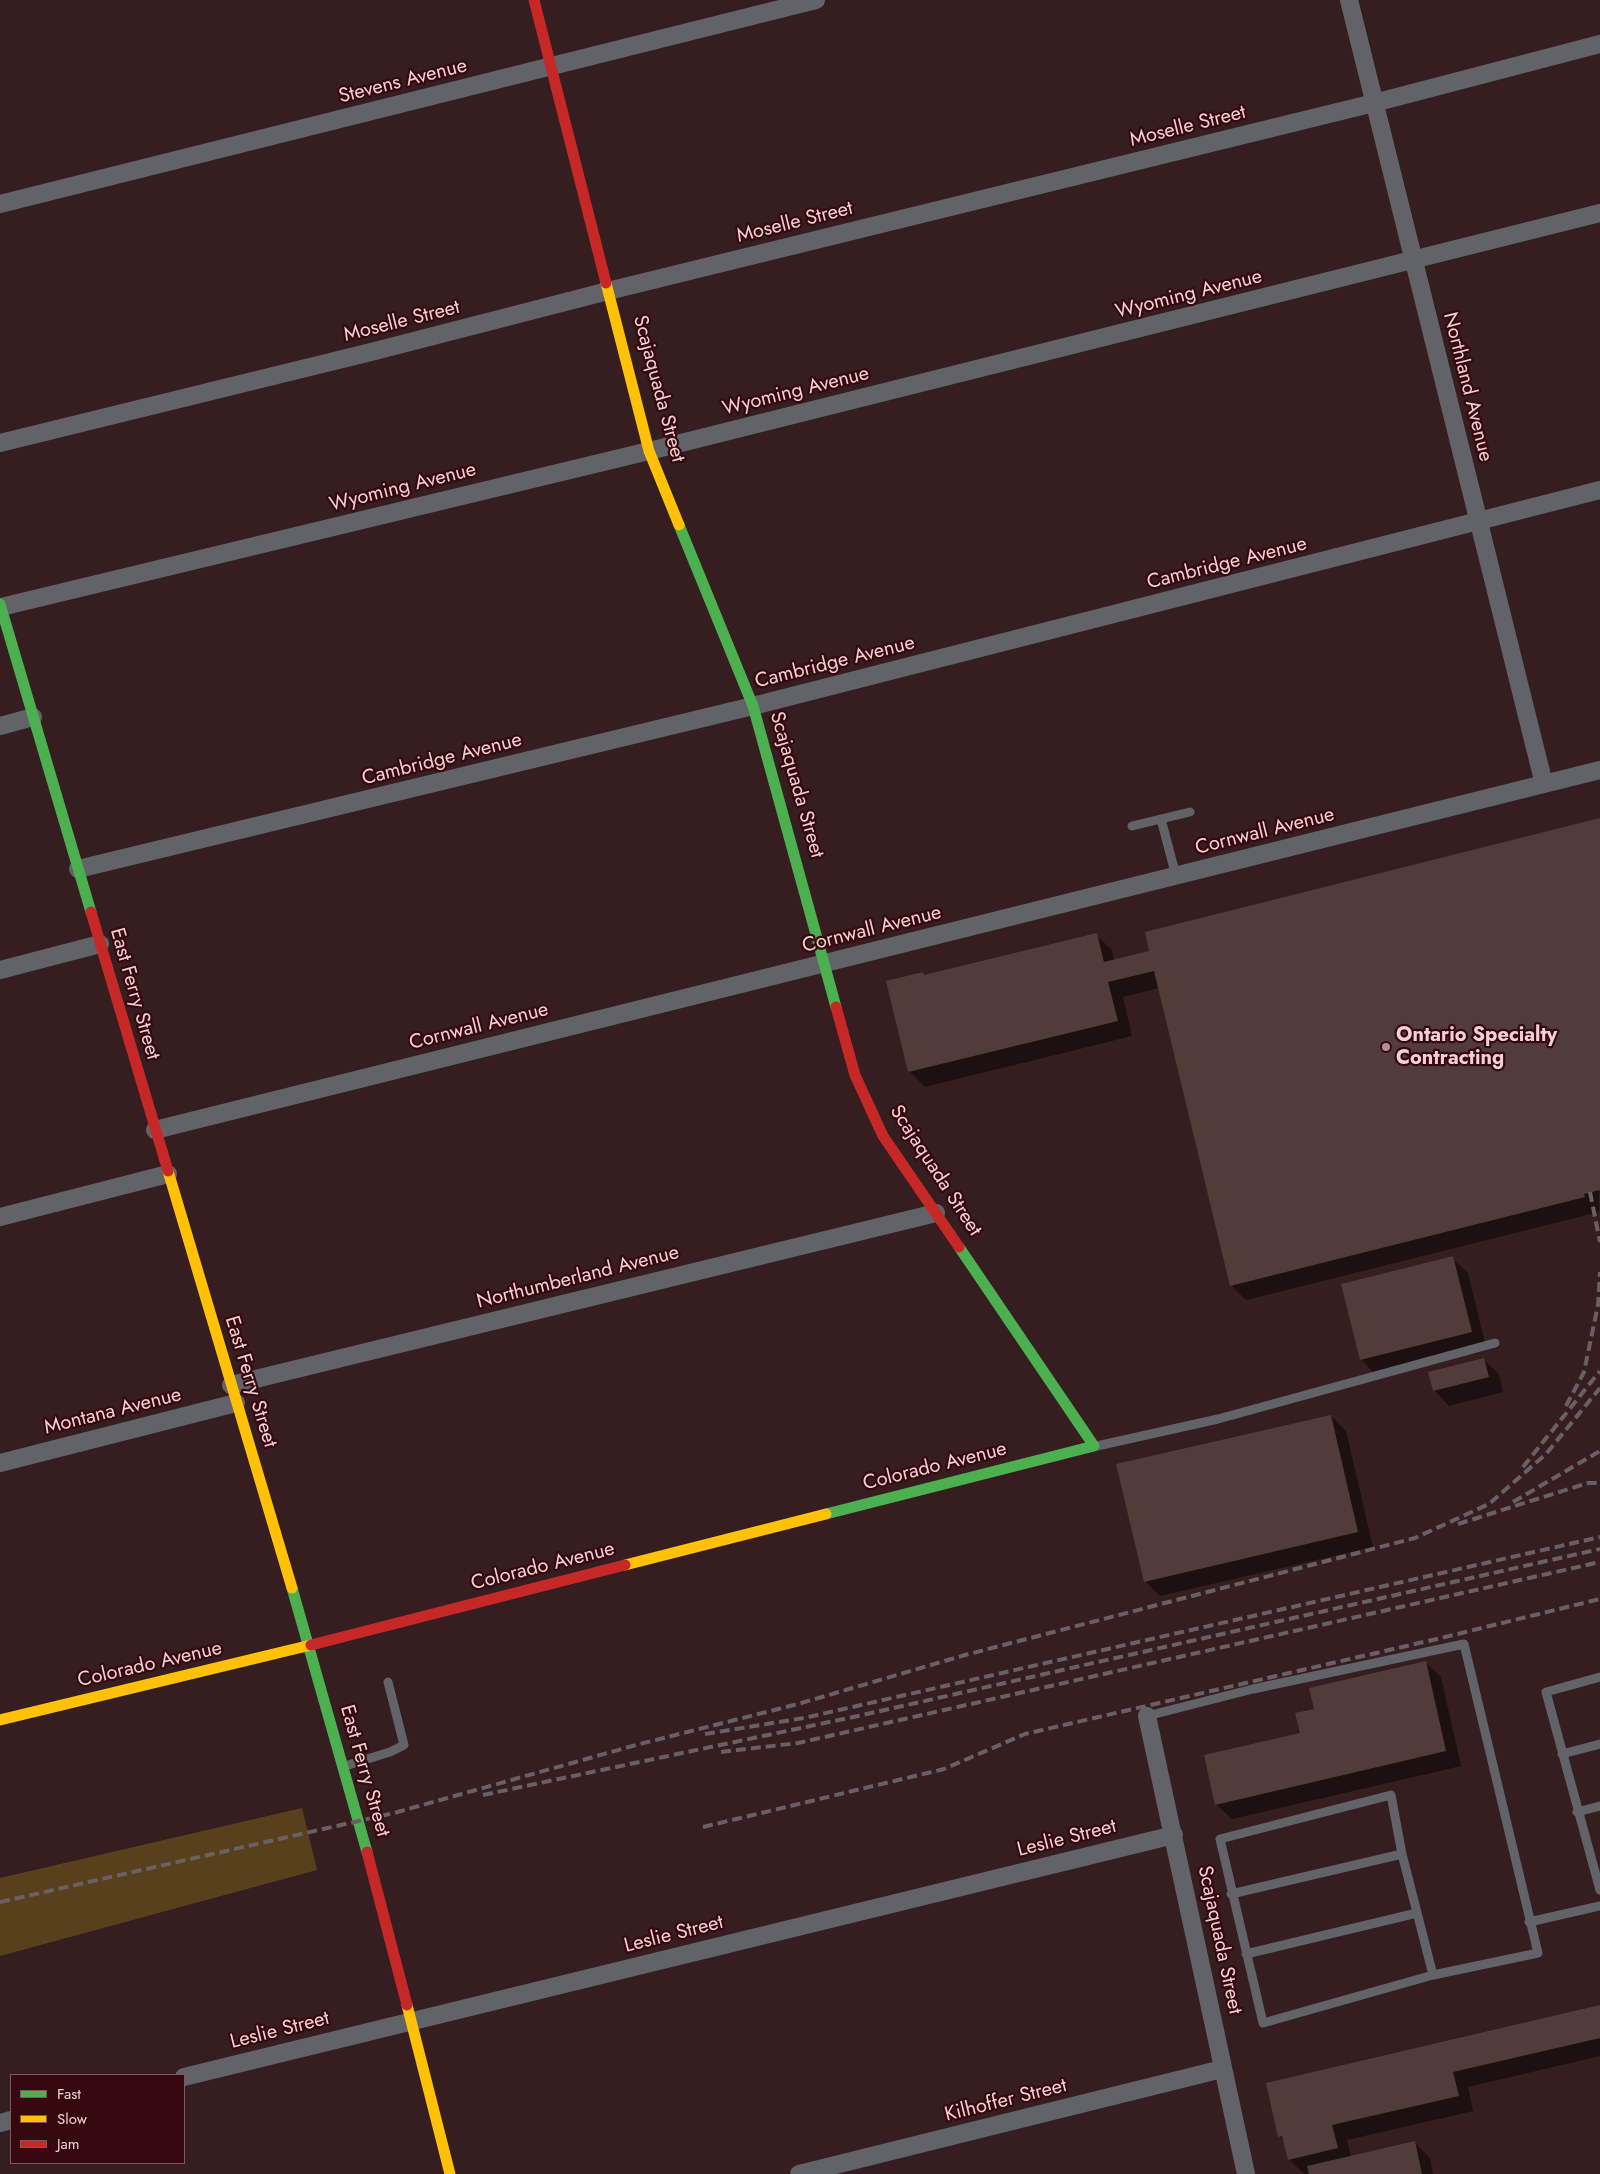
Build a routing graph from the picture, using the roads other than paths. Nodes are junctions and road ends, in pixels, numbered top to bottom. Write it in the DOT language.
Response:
graph roads {
  1 [pos="534,0"];
  2 [pos="816,0"];
  3 [pos="1349,0"];
  4 [pos="1600,44"];
  5 [pos="551,67"];
  6 [pos="1374,103"];
  7 [pos="0,204"];
  8 [pos="1600,213"];
  9 [pos="1413,260"];
  10 [pos="608,291"];
  11 [pos="0,443"];
  12 [pos="649,450"];
  13 [pos="1600,490"];
  14 [pos="1479,522"];
  15 [pos="0,606"];
  16 [pos="752,706"];
  17 [pos="33,717"];
  18 [pos="0,726"];
  19 [pos="1600,770"];
  20 [pos="1544,784"];
  21 [pos="1190,812"];
  22 [pos="1161,819"];
  23 [pos="1132,826"];
  24 [pos="78,870"];
  25 [pos="1176,876"];
  26 [pos="100,944"];
  27 [pos="824,964"];
  28 [pos="0,970"];
  29 [pos="155,1130"];
  30 [pos="168,1174"];
  31 [pos="936,1214"];
  32 [pos="0,1217"];
  33 [pos="1495,1343"];
  34 [pos="231,1385"];
  35 [pos="236,1403"];
  36 [pos="1094,1446"];
  37 [pos="0,1463"];
  38 [pos="309,1646"];
  39 [pos="1600,1678"];
  40 [pos="388,1682"];
  41 [pos="1147,1716"];
  42 [pos="0,1720"];
  43 [pos="1600,1744"];
  44 [pos="1562,1754"];
  45 [pos="343,1766"];
  46 [pos="1600,1806"];
  47 [pos="1577,1812"];
  48 [pos="1174,1835"];
  49 [pos="1402,1854"];
  50 [pos="1600,1890"];
  51 [pos="1231,1894"];
  52 [pos="1600,1906"];
  53 [pos="1417,1912"];
  54 [pos="1529,1922"];
  55 [pos="1246,1954"];
  56 [pos="1433,1975"];
  57 [pos="411,2021"];
  58 [pos="1222,2069"];
  59 [pos="185,2077"];
  60 [pos="450,2174"];
  61 [pos="799,2174"];
  62 [pos="1246,2174"];
  1 -- 5 [label="street, Scajaquada Street"];
  2 -- 5 [label="street, Stevens Avenue"];
  3 -- 6 [label="street, Northland Avenue"];
  4 -- 6 [label="street, Moselle Street"];
  5 -- 7 [label="street, Stevens Avenue"];
  5 -- 10 [label="street, Scajaquada Street"];
  6 -- 9 [label="street, Northland Avenue"];
  6 -- 10 [label="street, Moselle Street"];
  8 -- 9 [label="street, Wyoming Avenue"];
  9 -- 12 [label="street, Wyoming Avenue"];
  9 -- 14 [label="street, Northland Avenue"];
  10 -- 11 [label="street, Moselle Street"];
  10 -- 12 [label="street, Scajaquada Street"];
  12 -- 15 [label="street, Wyoming Avenue"];
  12 -- 16 [label="street, Scajaquada Street"];
  13 -- 14 [label="street, Cambridge Avenue"];
  14 -- 16 [label="street, Cambridge Avenue"];
  14 -- 20 [label="street, Northland Avenue"];
  15 -- 17 [label="street, East Ferry Street"];
  16 -- 24 [label="street, Cambridge Avenue"];
  16 -- 27 [label="street, Scajaquada Street"];
  17 -- 18 [label="street"];
  17 -- 24 [label="street, East Ferry Street"];
  19 -- 20 [label="street, Cornwall Avenue"];
  20 -- 25 [label="street, Cornwall Avenue"];
  21 -- 22 [label="lane"];
  22 -- 23 [label="lane"];
  22 -- 25 [label="lane"];
  24 -- 26 [label="street, East Ferry Street"];
  25 -- 27 [label="street, Cornwall Avenue"];
  26 -- 28 [label="street"];
  26 -- 29 [label="street, East Ferry Street"];
  27 -- 29 [label="street, Cornwall Avenue"];
  27 -- 31 [label="street, Scajaquada Street"];
  29 -- 30 [label="street, East Ferry Street"];
  30 -- 32 [label="street"];
  30 -- 34 [label="street, East Ferry Street"];
  31 -- 34 [label="street, Northumberland Avenue"];
  31 -- 36 [label="street, Scajaquada Street"];
  33 -- 36 [label="lane"];
  34 -- 35 [label="street, East Ferry Street"];
  35 -- 37 [label="street, Montana Avenue"];
  35 -- 38 [label="street, East Ferry Street"];
  36 -- 38 [label="street, Colorado Avenue"];
  38 -- 42 [label="street, Colorado Avenue"];
  38 -- 45 [label="street, East Ferry Street"];
  39 -- 44 [label="lane"];
  40 -- 45 [label="lane"];
  41 -- 48 [label="street, Scajaquada Street"];
  41 -- 54 [label="lane"];
  43 -- 44 [label="lane"];
  44 -- 47 [label="lane"];
  45 -- 57 [label="street, East Ferry Street"];
  46 -- 47 [label="lane"];
  47 -- 50 [label="lane"];
  48 -- 57 [label="street, Leslie Street"];
  48 -- 58 [label="street, Scajaquada Street"];
  49 -- 51 [label="lane"];
  49 -- 51 [label="lane"];
  49 -- 53 [label="lane"];
  51 -- 55 [label="lane"];
  52 -- 54 [label="lane"];
  53 -- 55 [label="lane"];
  53 -- 56 [label="lane"];
  54 -- 56 [label="lane"];
  55 -- 56 [label="lane"];
  57 -- 59 [label="street, Leslie Street"];
  57 -- 60 [label="street, East Ferry Street"];
  58 -- 61 [label="street, Kilhoffer Street"];
  58 -- 62 [label="street, Scajaquada Street"];
}
